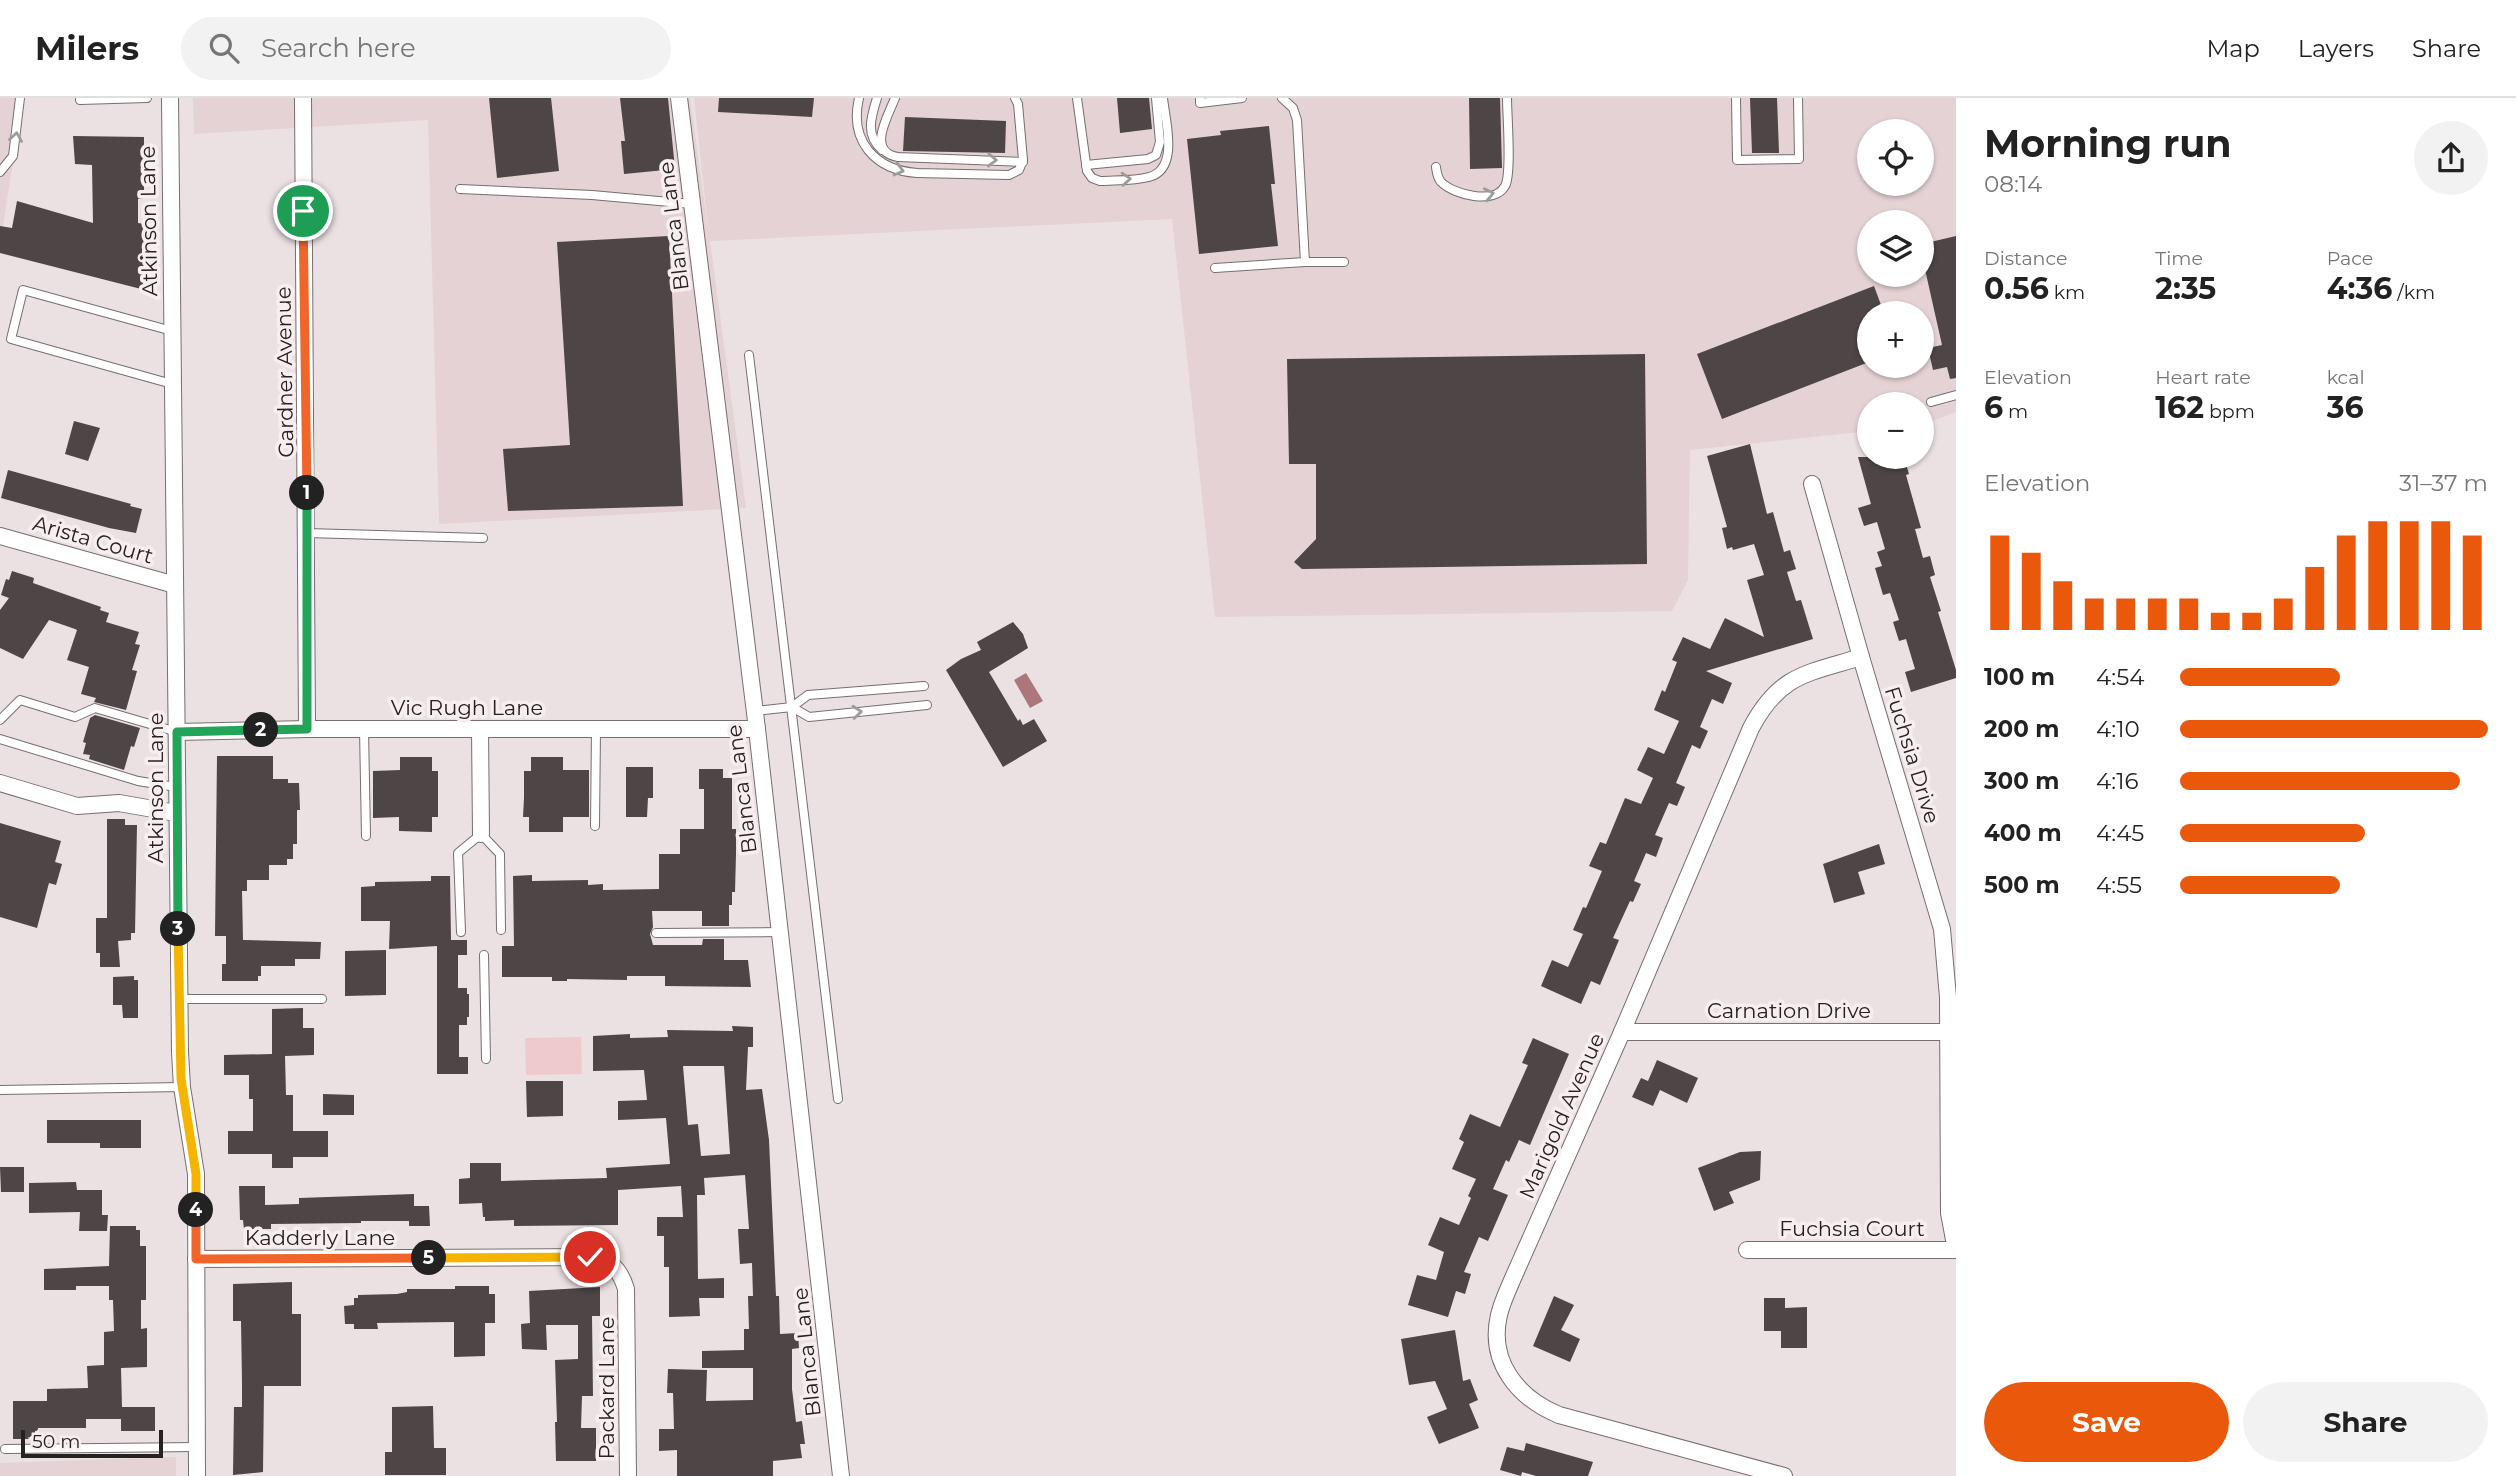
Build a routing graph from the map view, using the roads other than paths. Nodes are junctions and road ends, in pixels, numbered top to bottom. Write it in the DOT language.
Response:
graph roads {
  1 [pos="20,98"];
  2 [pos="147,98"];
  3 [pos="170,98"];
  4 [pos="303,98"];
  5 [pos="679,98"];
  6 [pos="859,98"];
  7 [pos="877,98"];
  8 [pos="895,98"];
  9 [pos="1015,98"];
  10 [pos="1077,98"];
  11 [pos="1156,98"];
  12 [pos="1163,98"];
  13 [pos="1200,98"];
  14 [pos="1242,98"];
  15 [pos="1282,98"];
  16 [pos="1507,98"];
  17 [pos="1736,98"];
  18 [pos="1798,98"];
  19 [pos="80,100"];
  20 [pos="886,152"];
  21 [pos="1023,162"];
  22 [pos="1086,165"];
  23 [pos="1436,167"];
  24 [pos="0,172"];
  25 [pos="460,189"];
  26 [pos="692,204"];
  27 [pos="1305,262"];
  28 [pos="1344,262"];
  29 [pos="1215,268"];
  30 [pos="172,331"];
  31 [pos="749,355"];
  32 [pos="172,384"];
  33 [pos="1956,395"];
  34 [pos="1934,401"];
  35 [pos="1812,484"];
  36 [pos="307,533"];
  37 [pos="0,536"];
  38 [pos="483,538"];
  39 [pos="175,585"];
  40 [pos="1861,657"];
  41 [pos="924,686"];
  42 [pos="927,705"];
  43 [pos="792,706"];
  44 [pos="754,711"];
  45 [pos="0,720"];
  46 [pos="307,729"];
  47 [pos="364,729"];
  48 [pos="480,729"];
  49 [pos="596,729"];
  50 [pos="757,729"];
  51 [pos="177,732"];
  52 [pos="0,739"];
  53 [pos="0,783"];
  54 [pos="176,787"];
  55 [pos="176,813"];
  56 [pos="596,826"];
  57 [pos="481,834"];
  58 [pos="366,835"];
  59 [pos="501,930"];
  60 [pos="461,932"];
  61 [pos="780,932"];
  62 [pos="656,933"];
  63 [pos="484,955"];
  64 [pos="179,999"];
  65 [pos="322,999"];
  66 [pos="1622,1032"];
  67 [pos="1952,1033"];
  68 [pos="486,1059"];
  69 [pos="182,1087"];
  70 [pos="0,1090"];
  71 [pos="838,1099"];
  72 [pos="1748,1250"];
  73 [pos="1956,1250"];
  74 [pos="196,1259"];
  75 [pos="627,1301"];
  76 [pos="197,1447"];
  77 [pos="5,1449"];
  78 [pos="197,1476"];
  79 [pos="628,1476"];
  80 [pos="841,1476"];
  81 [pos="1784,1476"];
  24 -- 1 [label="lane, one-way"];
  2 -- 19 [label="lane"];
  3 -- 30 [label="street, Atkinson Lane"];
  4 -- 36 [label="street, Gardner Avenue"];
  5 -- 26 [label="street, Blanca Lane"];
  6 -- 21 [label="lane, one-way"];
  7 -- 20 [label="lane"];
  8 -- 20 [label="lane"];
  9 -- 21 [label="lane"];
  10 -- 22 [label="lane"];
  11 -- 22 [label="lane"];
  22 -- 12 [label="lane, one-way"];
  13 -- 14 [label="lane"];
  15 -- 27 [label="lane"];
  23 -- 16 [label="lane, one-way"];
  17 -- 18 [label="lane"];
  20 -- 21 [label="lane, one-way"];
  25 -- 26 [label="lane"];
  26 -- 44 [label="street, Blanca Lane"];
  27 -- 28 [label="lane"];
  27 -- 29 [label="lane"];
  30 -- 32 [label="street, Atkinson Lane"];
  30 -- 32 [label="lane"];
  31 -- 43 [label="lane"];
  32 -- 39 [label="street, Atkinson Lane"];
  33 -- 34 [label="lane"];
  35 -- 40 [label="street, Fuchsia Drive"];
  36 -- 38 [label="lane"];
  36 -- 46 [label="street, Gardner Avenue"];
  37 -- 39 [label="street, Arista Court"];
  39 -- 51 [label="street, Atkinson Lane"];
  40 -- 66 [label="street, Marigold Avenue"];
  40 -- 67 [label="street, Fuchsia Drive"];
  41 -- 43 [label="lane"];
  43 -- 42 [label="lane, one-way"];
  43 -- 44 [label="lane"];
  43 -- 71 [label="lane"];
  44 -- 50 [label="street, Blanca Lane"];
  45 -- 51 [label="lane"];
  46 -- 47 [label="street, Vic Rugh Lane"];
  46 -- 51 [label="street, Vic Rugh Lane"];
  47 -- 48 [label="street, Vic Rugh Lane"];
  47 -- 58 [label="lane"];
  48 -- 49 [label="street, Vic Rugh Lane"];
  48 -- 57 [label="street"];
  49 -- 50 [label="street, Vic Rugh Lane"];
  49 -- 56 [label="lane"];
  50 -- 61 [label="street, Blanca Lane"];
  51 -- 54 [label="street, Atkinson Lane"];
  52 -- 54 [label="lane"];
  53 -- 55 [label="street"];
  54 -- 55 [label="street, Atkinson Lane"];
  55 -- 64 [label="street, Atkinson Lane"];
  57 -- 59 [label="lane"];
  57 -- 60 [label="lane"];
  61 -- 62 [label="lane"];
  61 -- 80 [label="street, Blanca Lane"];
  63 -- 68 [label="lane"];
  64 -- 65 [label="lane"];
  64 -- 69 [label="street, Atkinson Lane"];
  66 -- 67 [label="street, Carnation Drive"];
  66 -- 81 [label="street, Marigold Avenue"];
  67 -- 73 [label="street, Fuchsia Drive"];
  69 -- 70 [label="lane"];
  69 -- 74 [label="street, Atkinson Lane"];
  72 -- 73 [label="street, Fuchsia Court"];
  74 -- 75 [label="street, Kadderly Lane"];
  74 -- 76 [label="street, Atkinson Lane"];
  75 -- 79 [label="street, Packard Lane"];
  76 -- 77 [label="lane"];
  76 -- 78 [label="street, Atkinson Lane"];
}
